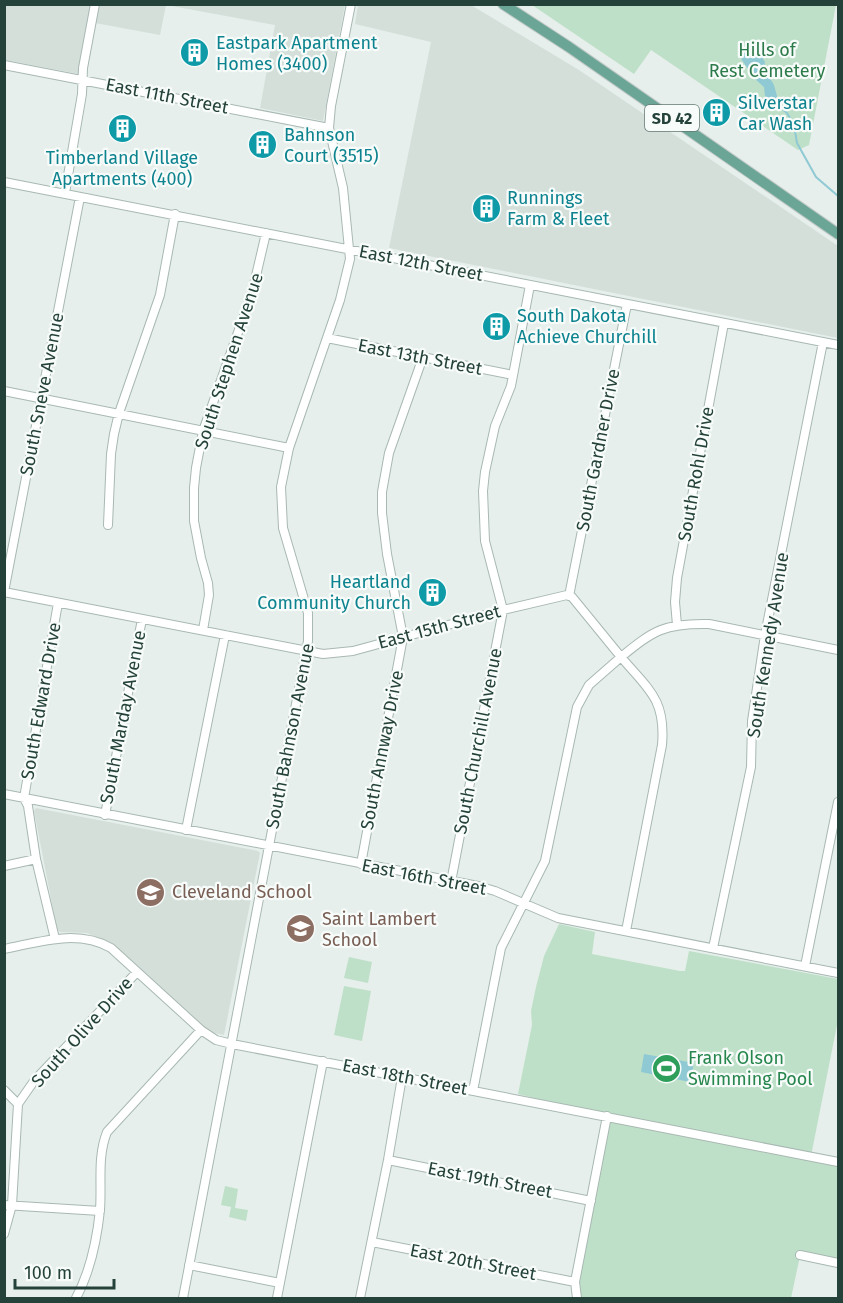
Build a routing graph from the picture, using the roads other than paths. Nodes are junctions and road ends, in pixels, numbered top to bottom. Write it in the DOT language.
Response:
graph roads {
  1 [pos="95,4"];
  2 [pos="351,4"];
  3 [pos="503,4"];
  4 [pos="4,65"];
  5 [pos="83,80"];
  6 [pos="329,128"];
  7 [pos="4,182"];
  8 [pos="65,193"];
  9 [pos="80,196"];
  10 [pos="175,214"];
  11 [pos="266,232"];
  12 [pos="838,234"];
  13 [pos="350,249"];
  14 [pos="530,285"];
  15 [pos="627,304"];
  16 [pos="724,323"];
  17 [pos="327,338"];
  18 [pos="824,342"];
  19 [pos="838,345"];
  20 [pos="423,357"];
  21 [pos="513,375"];
  22 [pos="4,392"];
  23 [pos="41,399"];
  24 [pos="119,414"];
  25 [pos="203,431"];
  26 [pos="289,448"];
  27 [pos="108,525"];
  28 [pos="4,592"];
  29 [pos="569,596"];
  30 [pos="58,603"];
  31 [pos="503,610"];
  32 [pos="142,619"];
  33 [pos="677,625"];
  34 [pos="203,630"];
  35 [pos="225,634"];
  36 [pos="765,635"];
  37 [pos="404,638"];
  38 [pos="306,650"];
  39 [pos="838,650"];
  40 [pos="621,657"];
  41 [pos="4,794"];
  42 [pos="24,798"];
  43 [pos="838,802"];
  44 [pos="105,814"];
  45 [pos="186,830"];
  46 [pos="269,846"];
  47 [pos="36,859"];
  48 [pos="361,864"];
  49 [pos="4,866"];
  50 [pos="451,882"];
  51 [pos="524,903"];
  52 [pos="626,931"];
  53 [pos="55,939"];
  54 [pos="713,948"];
  55 [pos="4,949"];
  56 [pos="806,966"];
  57 [pos="137,972"];
  58 [pos="838,973"];
  59 [pos="201,1030"];
  60 [pos="232,1044"];
  61 [pos="323,1061"];
  62 [pos="402,1077"];
  63 [pos="4,1090"];
  64 [pos="473,1091"];
  65 [pos="18,1104"];
  66 [pos="607,1116"];
  67 [pos="388,1160"];
  68 [pos="838,1162"];
  69 [pos="591,1201"];
  70 [pos="8,1205"];
  71 [pos="100,1211"];
  72 [pos="4,1234"];
  73 [pos="372,1242"];
  74 [pos="800,1255"];
  75 [pos="838,1263"];
  76 [pos="189,1265"];
  77 [pos="575,1282"];
  78 [pos="280,1283"];
  79 [pos="76,1299"];
  80 [pos="183,1299"];
  81 [pos="277,1299"];
  82 [pos="360,1299"];
  83 [pos="577,1299"];
  1 -- 5 [label="street"];
  2 -- 6 [label="street, South Bahnson Avenue"];
  3 -- 12 [label="main road, SD 42"];
  4 -- 5 [label="street, East 11th Street"];
  5 -- 6 [label="street, East 11th Street"];
  5 -- 8 [label="street"];
  6 -- 13 [label="street, South Bahnson Avenue"];
  7 -- 8 [label="street, East 12th Street"];
  8 -- 9 [label="street, East 12th Street"];
  9 -- 10 [label="street, East 12th Street"];
  9 -- 23 [label="street, South Sneve Avenue"];
  10 -- 11 [label="street, East 12th Street"];
  10 -- 24 [label="street"];
  11 -- 13 [label="street, East 12th Street"];
  11 -- 25 [label="street, South Stephen Avenue"];
  13 -- 14 [label="street, East 12th Street"];
  13 -- 17 [label="street, South Bahnson Avenue"];
  14 -- 15 [label="street, East 12th Street"];
  14 -- 21 [label="street, South Churchill Avenue"];
  15 -- 16 [label="street, East 12th Street"];
  15 -- 29 [label="street, South Gardner Drive"];
  16 -- 18 [label="street, East 12th Street"];
  16 -- 33 [label="street, South Rohl Drive"];
  17 -- 20 [label="street, East 13th Street"];
  17 -- 26 [label="street, South Bahnson Avenue"];
  18 -- 19 [label="street, East 12th Street"];
  18 -- 36 [label="street, South Kennedy Avenue"];
  20 -- 21 [label="street, East 13th Street"];
  20 -- 37 [label="street, South Annway Drive"];
  21 -- 31 [label="street, South Churchill Avenue"];
  22 -- 23 [label="street"];
  23 -- 24 [label="street"];
  23 -- 28 [label="street, South Sneve Avenue"];
  24 -- 25 [label="street"];
  24 -- 27 [label="street"];
  25 -- 26 [label="street"];
  25 -- 34 [label="street, South Stephen Avenue"];
  26 -- 38 [label="street, South Bahnson Avenue"];
  28 -- 30 [label="street, East 15th Street"];
  29 -- 31 [label="street, East 15th Street"];
  29 -- 40 [label="street"];
  30 -- 32 [label="street, East 15th Street"];
  30 -- 42 [label="street, South Edward Drive"];
  31 -- 37 [label="street, East 15th Street"];
  31 -- 50 [label="street, South Churchill Avenue"];
  32 -- 34 [label="street, East 15th Street"];
  32 -- 44 [label="street, South Marday Avenue"];
  33 -- 36 [label="street"];
  33 -- 40 [label="street"];
  34 -- 35 [label="street, East 15th Street"];
  35 -- 38 [label="street, East 15th Street"];
  35 -- 45 [label="street"];
  36 -- 39 [label="street"];
  36 -- 54 [label="street, South Kennedy Avenue"];
  37 -- 38 [label="street, East 15th Street"];
  37 -- 48 [label="street, South Annway Drive"];
  38 -- 46 [label="street, South Bahnson Avenue"];
  40 -- 51 [label="street"];
  40 -- 52 [label="street"];
  41 -- 42 [label="street, East 16th Street"];
  42 -- 44 [label="street, East 16th Street"];
  42 -- 47 [label="street, South Edward Drive"];
  43 -- 56 [label="street"];
  44 -- 45 [label="street, East 16th Street"];
  45 -- 46 [label="street, East 16th Street"];
  46 -- 48 [label="street, East 16th Street"];
  46 -- 60 [label="street, South Bahnson Avenue"];
  47 -- 49 [label="street"];
  47 -- 53 [label="street, South Edward Drive"];
  48 -- 50 [label="street, East 16th Street"];
  50 -- 51 [label="street, East 16th Street"];
  51 -- 52 [label="street, East 16th Street"];
  51 -- 64 [label="street"];
  52 -- 54 [label="street, East 16th Street"];
  53 -- 55 [label="street, East 18th Street"];
  53 -- 57 [label="street, East 18th Street"];
  54 -- 56 [label="street, East 16th Street"];
  56 -- 58 [label="street, East 16th Street"];
  57 -- 59 [label="street, East 18th Street"];
  57 -- 65 [label="street, South Olive Drive"];
  59 -- 60 [label="street, East 18th Street"];
  59 -- 71 [label="street"];
  60 -- 61 [label="street, East 18th Street"];
  60 -- 76 [label="street, South Bahnson Avenue"];
  61 -- 62 [label="street, East 18th Street"];
  61 -- 78 [label="street"];
  62 -- 64 [label="street, East 18th Street"];
  62 -- 67 [label="street"];
  63 -- 65 [label="street"];
  64 -- 66 [label="street, East 18th Street"];
  65 -- 70 [label="street, South Olive Drive"];
  66 -- 68 [label="street, East 18th Street"];
  66 -- 69 [label="street"];
  67 -- 69 [label="street, East 19th Street"];
  67 -- 73 [label="street"];
  69 -- 77 [label="street"];
  70 -- 71 [label="street"];
  70 -- 72 [label="street, South Olive Drive"];
  71 -- 79 [label="street"];
  73 -- 77 [label="street, East 20th Street"];
  73 -- 82 [label="street"];
  74 -- 75 [label="street"];
  76 -- 78 [label="street"];
  76 -- 80 [label="street, South Bahnson Avenue"];
  77 -- 83 [label="street"];
  78 -- 81 [label="street"];
}
